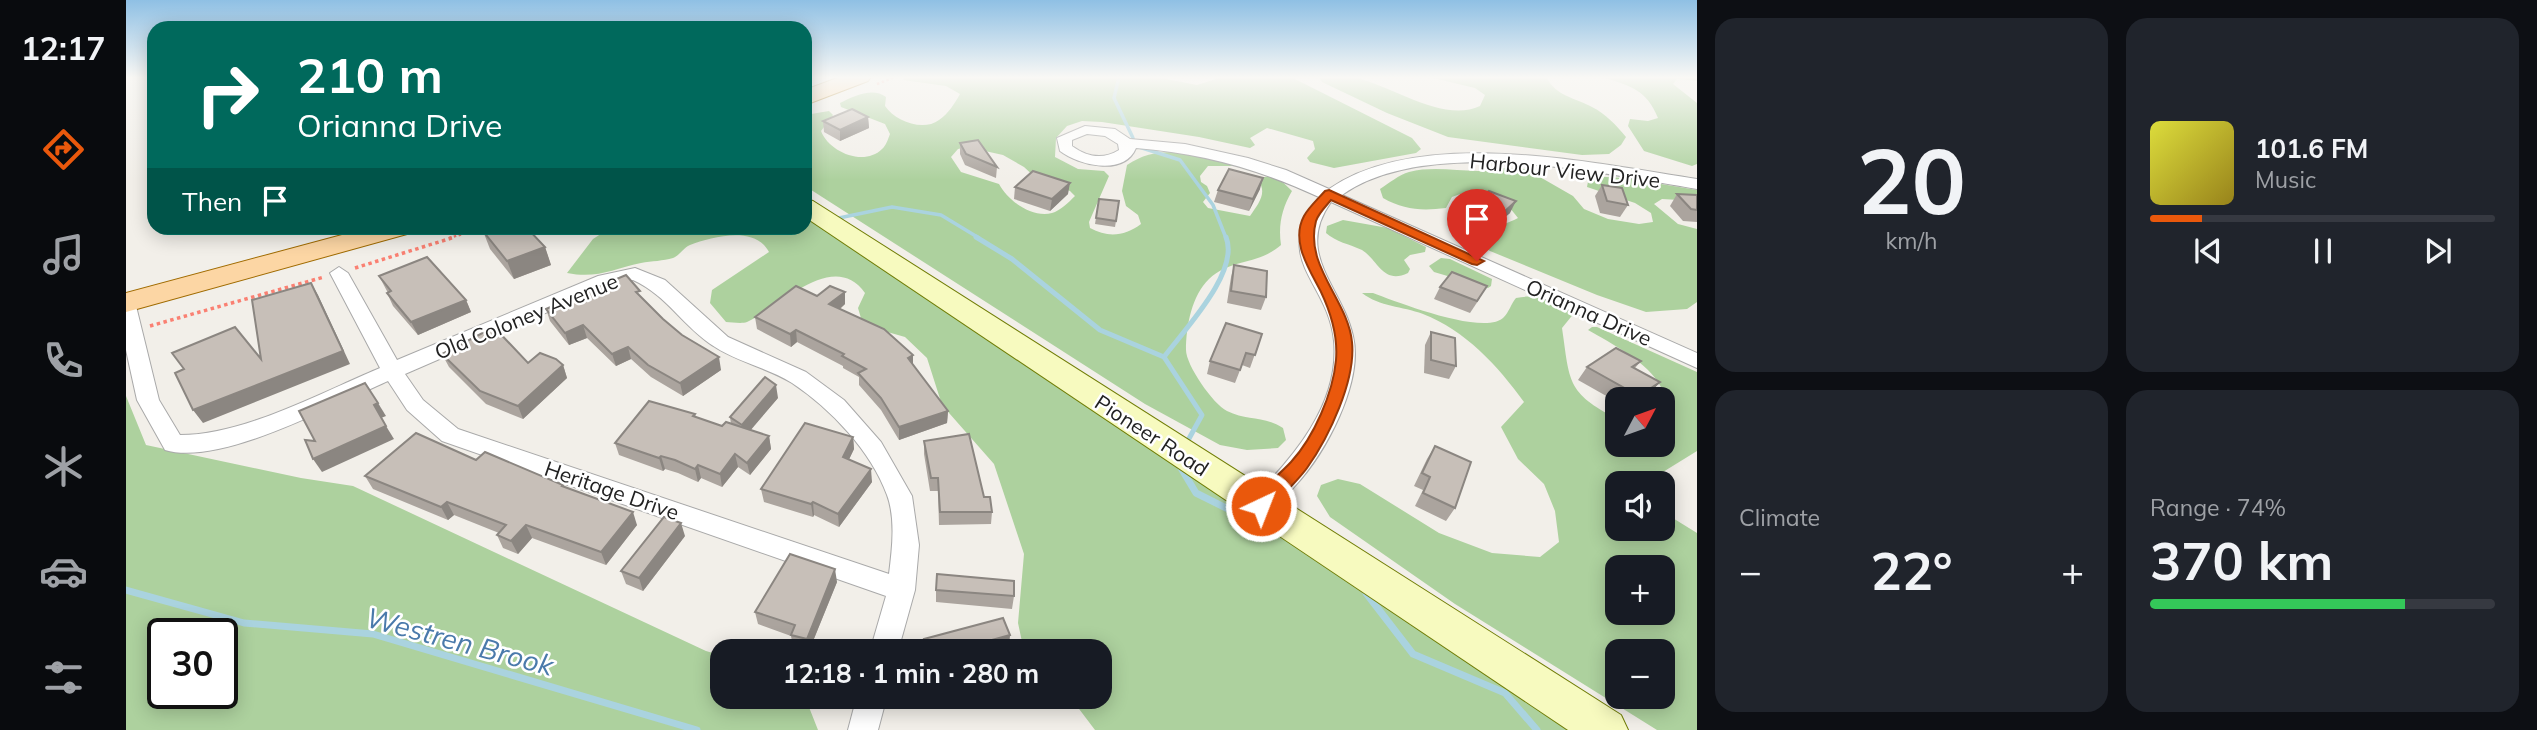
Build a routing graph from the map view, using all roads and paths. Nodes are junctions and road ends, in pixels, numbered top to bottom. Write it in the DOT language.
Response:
graph roads {
  1 [pos="1126,143"];
  2 [pos="1697,184"];
  3 [pos="1329,194"];
  4 [pos="812,211"];
  5 [pos="372,235"];
  6 [pos="461,235"];
  7 [pos="339,273"];
  8 [pos="126,304"];
  9 [pos="132,332"];
  10 [pos="1697,361"];
  11 [pos="391,371"];
  12 [pos="1261,506"];
  13 [pos="901,590"];
  14 [pos="887,639"];
  15 [pos="869,709"];
  16 [pos="863,730"];
  17 [pos="1605,730"];
  1 -- 3 [label="street, Orianna Drive"];
  2 -- 3 [label="street, Harbour View Drive"];
  3 -- 10 [label="street, Orianna Drive"];
  3 -- 12 [label="street, Harbour View Drive"];
  4 -- 12 [label="street, Pioneer Road"];
  5 -- 8 [label="main road"];
  6 -- 7 [label="path"];
  7 -- 9 [label="path"];
  7 -- 11 [label="street, Heritage Drive"];
  8 -- 9 [label="street, Old Coloney Avenue"];
  9 -- 11 [label="street, Old Coloney Avenue"];
  11 -- 13 [label="street, Heritage Drive"];
  11 -- 13 [label="street, Old Coloney Avenue"];
  12 -- 17 [label="street, Pioneer Road"];
  13 -- 14 [label="street"];
  15 -- 16 [label="street"];
}
